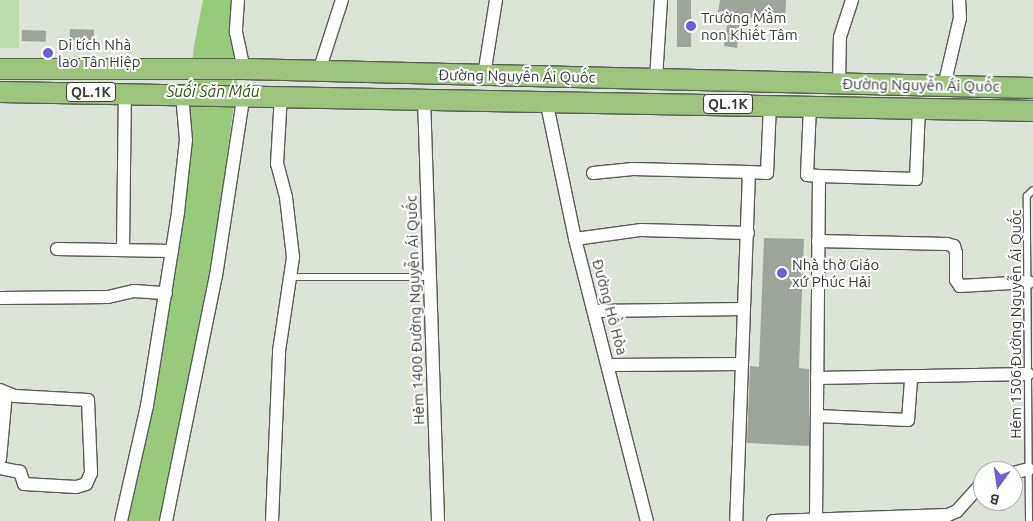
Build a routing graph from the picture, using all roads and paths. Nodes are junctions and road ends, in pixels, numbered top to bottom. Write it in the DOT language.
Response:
graph roads {
  1 [pos="238,0"];
  2 [pos="342,0"];
  3 [pos="496,0"];
  4 [pos="661,0"];
  5 [pos="852,0"];
  6 [pos="959,0"];
  7 [pos="0,69"];
  8 [pos="244,69"];
  9 [pos="319,71"];
  10 [pos="424,74"];
  11 [pos="484,75"];
  12 [pos="656,79"];
  13 [pos="839,83"];
  14 [pos="944,86"];
  15 [pos="1033,88"];
  16 [pos="0,92"];
  17 [pos="125,92"];
  18 [pos="182,94"];
  19 [pos="244,94"];
  20 [pos="281,95"];
  21 [pos="424,98"];
  22 [pos="546,100"];
  23 [pos="770,105"];
  24 [pos="810,106"];
  25 [pos="919,108"];
  26 [pos="1033,111"];
  27 [pos="749,172"];
  28 [pos="593,173"];
  29 [pos="819,176"];
  30 [pos="1033,190"];
  31 [pos="748,233"];
  32 [pos="575,239"];
  33 [pos="818,241"];
  34 [pos="57,249"];
  35 [pos="123,250"];
  36 [pos="172,251"];
  37 [pos="290,277"];
  38 [pos="430,277"];
  39 [pos="1029,282"];
  40 [pos="166,293"];
  41 [pos="0,298"];
  42 [pos="744,309"];
  43 [pos="594,311"];
  44 [pos="740,364"];
  45 [pos="608,365"];
  46 [pos="1028,374"];
  47 [pos="817,378"];
  48 [pos="911,380"];
  49 [pos="3,392"];
  50 [pos="817,416"];
  51 [pos="0,460"];
  52 [pos="0,468"];
  53 [pos="1029,469"];
  54 [pos="1023,470"];
  55 [pos="973,492"];
  56 [pos="907,518"];
  57 [pos="816,520"];
  58 [pos="121,521"];
  59 [pos="166,521"];
  60 [pos="272,521"];
  61 [pos="438,521"];
  62 [pos="647,521"];
  63 [pos="736,521"];
  64 [pos="773,521"];
  65 [pos="1029,521"];
  1 -- 8 [label="street"];
  2 -- 9 [label="street"];
  3 -- 11 [label="street"];
  4 -- 12 [label="street"];
  5 -- 13 [label="street"];
  6 -- 14 [label="street"];
  7 -- 8 [label="main road, Đường Nguyễn Ái Quốc / QL.1K"];
  8 -- 9 [label="main road, Đường Nguyễn Ái Quốc / QL.1K"];
  9 -- 10 [label="main road, Đường Nguyễn Ái Quốc / QL.1K"];
  10 -- 11 [label="main road, Đường Nguyễn Ái Quốc / QL.1K"];
  10 -- 21 [label="main road"];
  11 -- 12 [label="main road, Đường Nguyễn Ái Quốc / QL.1K"];
  12 -- 13 [label="main road, Đường Nguyễn Ái Quốc / QL.1K"];
  13 -- 14 [label="main road, Đường Nguyễn Ái Quốc / QL.1K"];
  14 -- 15 [label="main road, Đường Nguyễn Ái Quốc / QL.1K"];
  16 -- 17 [label="main road, Đường Nguyễn Ái Quốc / QL.1K"];
  17 -- 18 [label="main road, Đường Nguyễn Ái Quốc / QL.1K"];
  17 -- 35 [label="street"];
  18 -- 19 [label="main road, Đường Nguyễn Ái Quốc / QL.1K"];
  18 -- 36 [label="street"];
  19 -- 20 [label="main road, Đường Nguyễn Ái Quốc / QL.1K"];
  19 -- 59 [label="street"];
  20 -- 21 [label="main road, Đường Nguyễn Ái Quốc / QL.1K"];
  20 -- 37 [label="street"];
  21 -- 22 [label="main road, Đường Nguyễn Ái Quốc / QL.1K"];
  21 -- 38 [label="street, Hẻm 1400 Đường Nguyễn Ái Quốc"];
  22 -- 23 [label="main road, Đường Nguyễn Ái Quốc / QL.1K"];
  22 -- 32 [label="street, Đường Hồ Hòa"];
  23 -- 24 [label="main road, Đường Nguyễn Ái Quốc / QL.1K"];
  23 -- 27 [label="street"];
  24 -- 25 [label="main road, Đường Nguyễn Ái Quốc / QL.1K"];
  24 -- 29 [label="street"];
  25 -- 26 [label="main road, Đường Nguyễn Ái Quốc / QL.1K"];
  25 -- 29 [label="street"];
  27 -- 28 [label="street"];
  27 -- 31 [label="street"];
  29 -- 33 [label="street"];
  30 -- 39 [label="lane, Hẻm 1506 Đường Nguyễn Ái Quốc"];
  31 -- 32 [label="street"];
  31 -- 42 [label="street"];
  32 -- 43 [label="street, Đường Hồ Hòa"];
  33 -- 39 [label="street"];
  33 -- 47 [label="street"];
  34 -- 35 [label="street"];
  35 -- 36 [label="street"];
  36 -- 40 [label="street"];
  37 -- 38 [label="lane"];
  37 -- 60 [label="street"];
  38 -- 61 [label="street, Hẻm 1400 Đường Nguyễn Ái Quốc"];
  39 -- 46 [label="lane, Hẻm 1506 Đường Nguyễn Ái Quốc"];
  40 -- 41 [label="street"];
  40 -- 58 [label="street"];
  42 -- 43 [label="street"];
  42 -- 44 [label="street"];
  43 -- 45 [label="street, Đường Hồ Hòa"];
  44 -- 45 [label="street"];
  44 -- 63 [label="street"];
  45 -- 62 [label="street, Đường Hồ Hòa"];
  46 -- 48 [label="street"];
  46 -- 53 [label="lane, Hẻm 1506 Đường Nguyễn Ái Quốc"];
  47 -- 48 [label="street"];
  47 -- 50 [label="street"];
  48 -- 50 [label="street"];
  49 -- 51 [label="street"];
  49 -- 52 [label="street"];
  50 -- 57 [label="street"];
  53 -- 54 [label="street"];
  53 -- 65 [label="lane, Hẻm 1506 Đường Nguyễn Ái Quốc"];
  55 -- 56 [label="street"];
  56 -- 57 [label="street"];
  57 -- 64 [label="street"];
}
